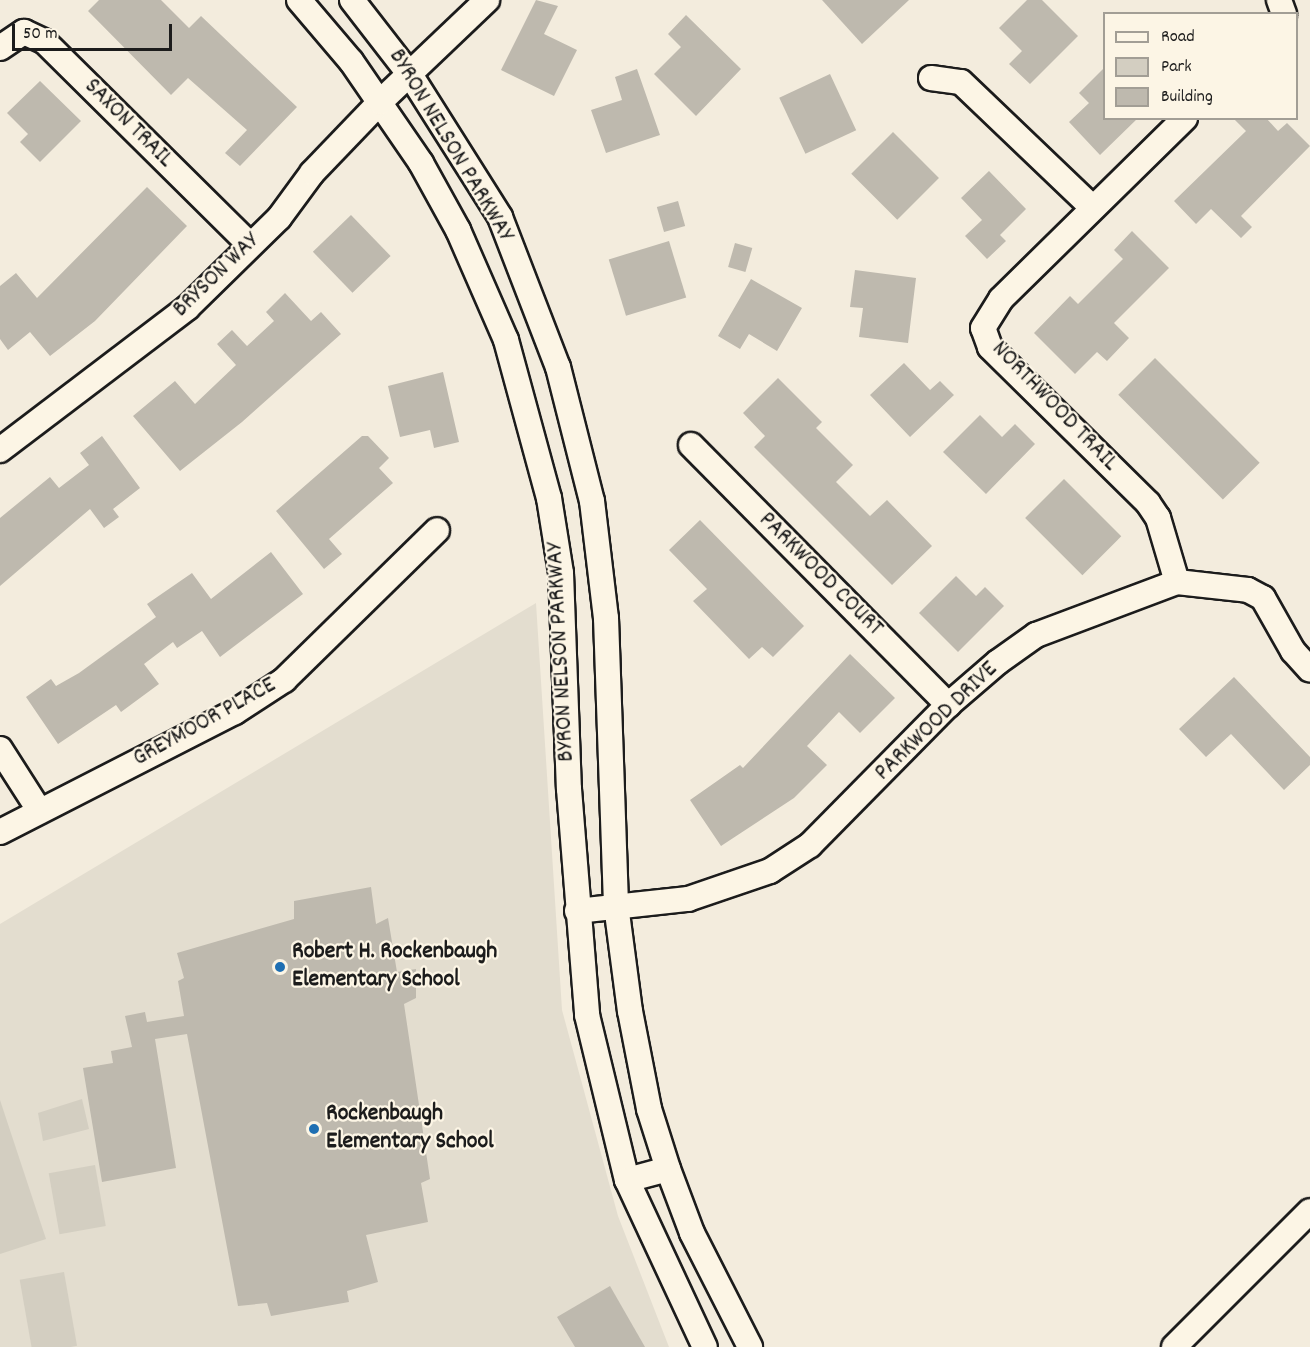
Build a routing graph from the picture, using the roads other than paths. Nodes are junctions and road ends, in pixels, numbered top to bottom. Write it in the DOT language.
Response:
graph roads {
  1 [pos="299,0"];
  2 [pos="352,0"];
  3 [pos="487,0"];
  4 [pos="0,48"];
  5 [pos="411,76"];
  6 [pos="931,78"];
  7 [pos="380,102"];
  8 [pos="1183,120"];
  9 [pos="1093,208"];
  10 [pos="249,244"];
  11 [pos="691,445"];
  12 [pos="0,450"];
  13 [pos="437,530"];
  14 [pos="1177,582"];
  15 [pos="1310,670"];
  16 [pos="948,705"];
  17 [pos="0,749"];
  18 [pos="39,810"];
  19 [pos="0,832"];
  20 [pos="616,905"];
  21 [pos="577,910"];
  22 [pos="668,1169"];
  23 [pos="627,1180"];
  24 [pos="1310,1210"];
  25 [pos="705,1347"];
  26 [pos="750,1347"];
  27 [pos="1174,1347"];
  1 -- 7 [label="street, BYRON NELSON PARKWAY"];
  2 -- 5 [label="street, BYRON NELSON PARKWAY"];
  3 -- 5 [label="street"];
  4 -- 10 [label="street, SAXON TRAIL"];
  5 -- 7 [label="street, BRYSON WAY"];
  5 -- 20 [label="street, BYRON NELSON PARKWAY"];
  6 -- 9 [label="street"];
  7 -- 10 [label="street, BRYSON WAY"];
  7 -- 21 [label="street, BYRON NELSON PARKWAY"];
  8 -- 9 [label="street, NORTHWOOD TRAIL"];
  9 -- 14 [label="street, NORTHWOOD TRAIL"];
  10 -- 12 [label="street, BRYSON WAY"];
  11 -- 16 [label="street, PARKWOOD COURT"];
  13 -- 18 [label="street, GREYMOOR PLACE"];
  14 -- 15 [label="street, PARKWOOD DRIVE"];
  14 -- 16 [label="street, PARKWOOD DRIVE"];
  16 -- 20 [label="street, PARKWOOD DRIVE"];
  17 -- 18 [label="street"];
  18 -- 19 [label="street, GREYMOOR PLACE"];
  20 -- 21 [label="street, PARKWOOD DRIVE"];
  20 -- 22 [label="street, BYRON NELSON PARKWAY"];
  21 -- 23 [label="street, BYRON NELSON PARKWAY"];
  22 -- 23 [label="street"];
  22 -- 26 [label="street, BYRON NELSON PARKWAY"];
  23 -- 25 [label="street, BYRON NELSON PARKWAY"];
  24 -- 27 [label="street"];
}
